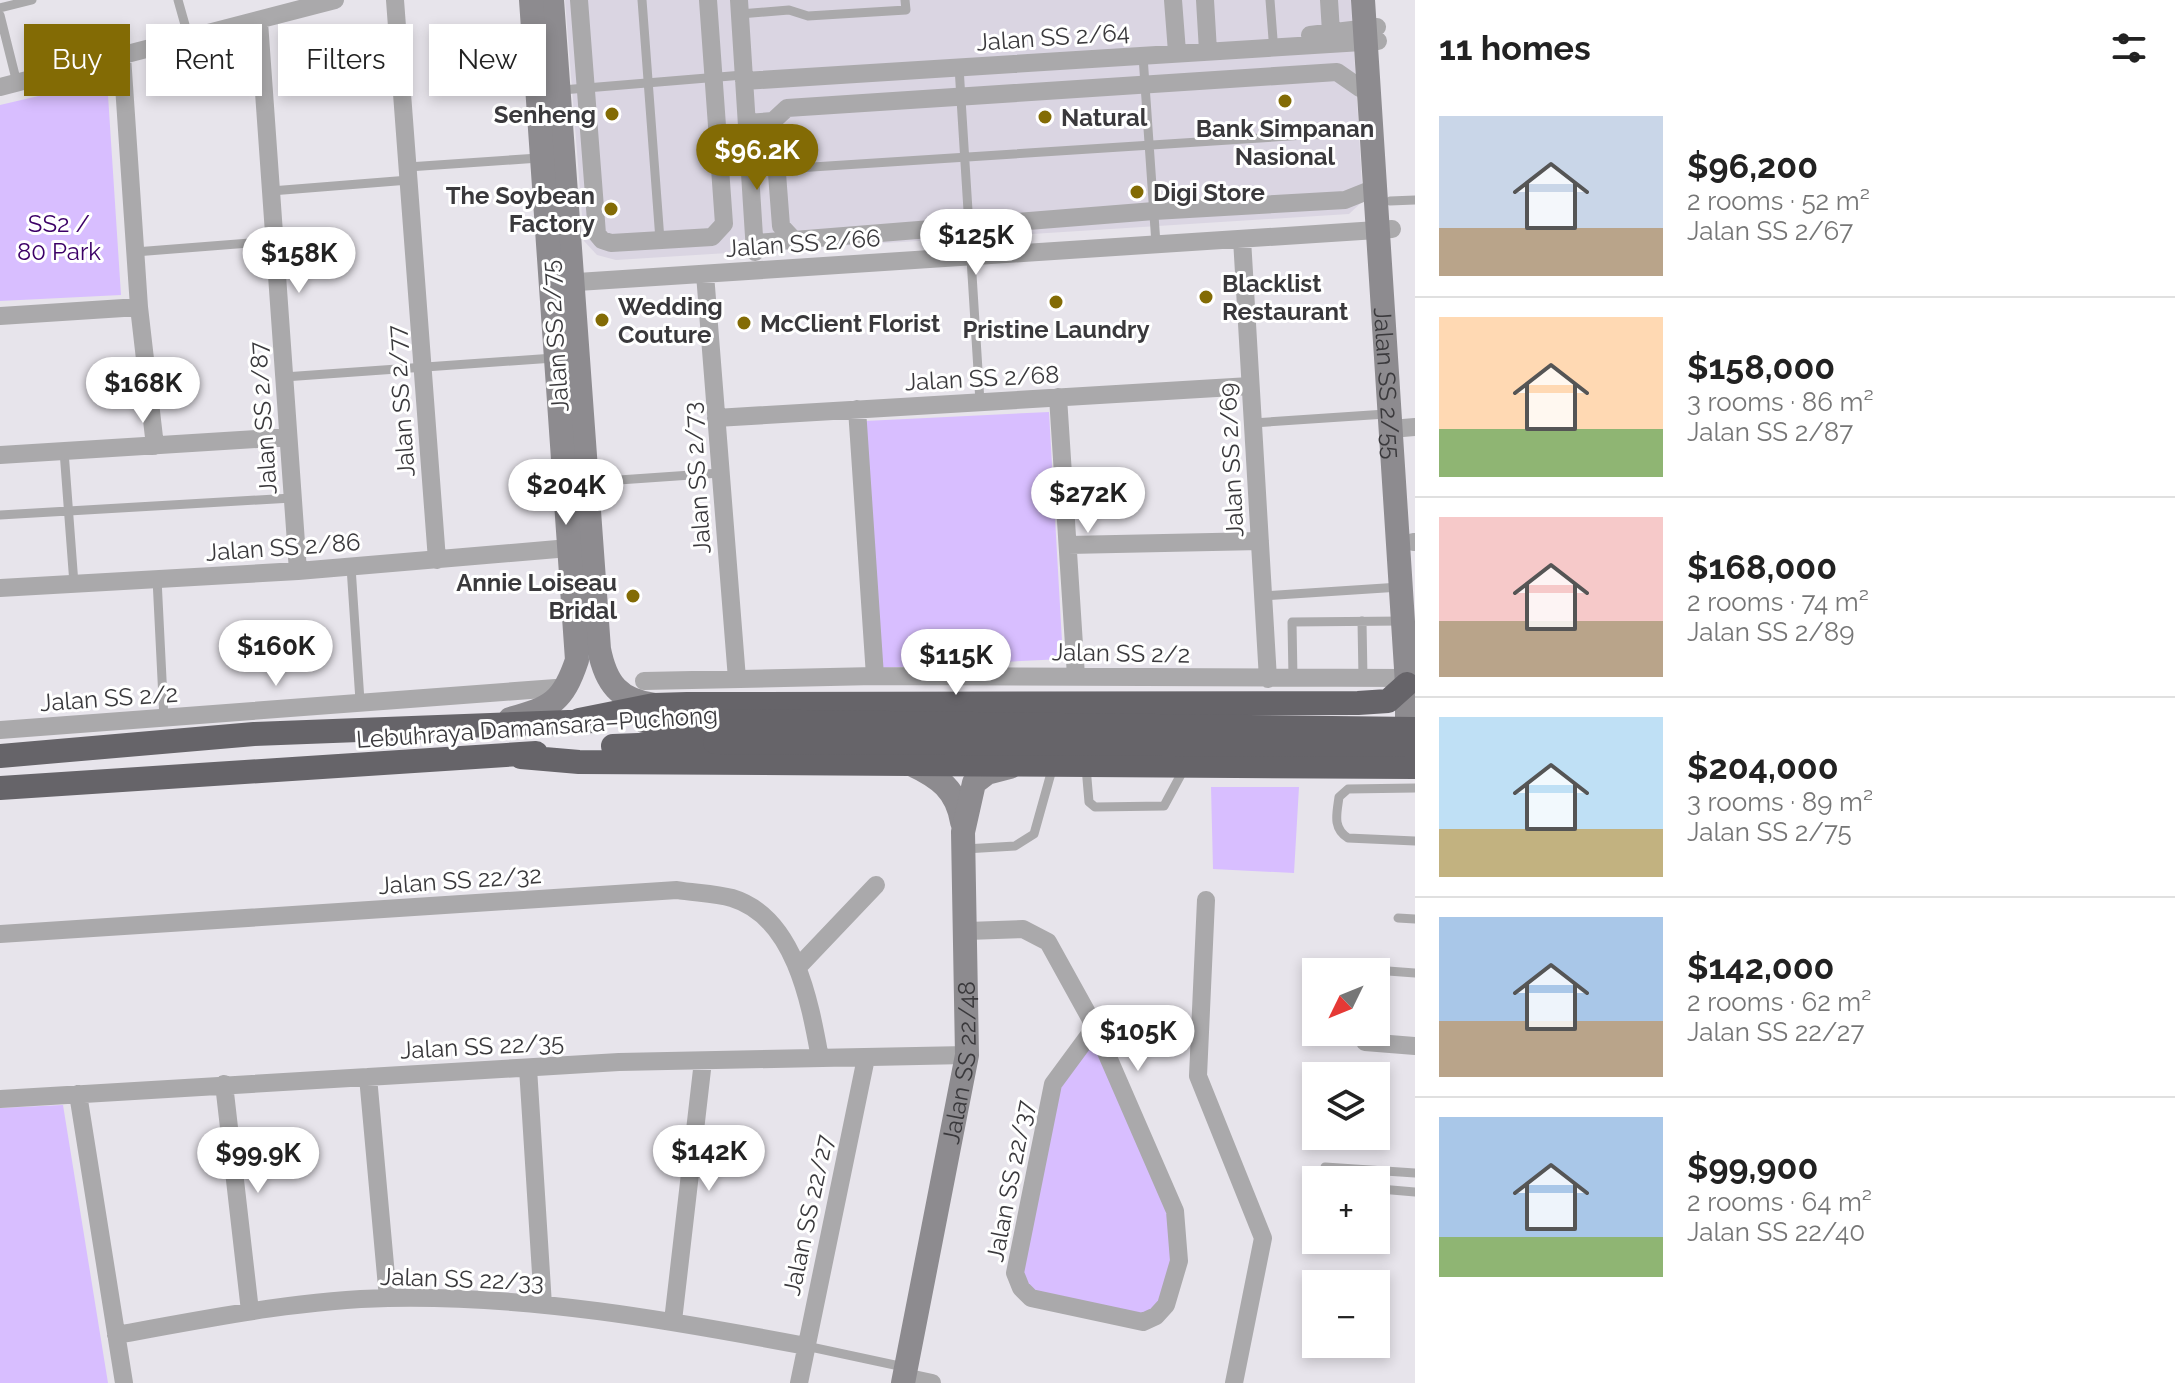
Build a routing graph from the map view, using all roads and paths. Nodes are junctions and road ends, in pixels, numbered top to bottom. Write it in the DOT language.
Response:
graph roads {
  1 [pos="32,0"];
  2 [pos="178,0"];
  3 [pos="335,0"];
  4 [pos="395,0"];
  5 [pos="531,0"];
  6 [pos="552,0"];
  7 [pos="579,0"];
  8 [pos="642,0"];
  9 [pos="708,0"];
  10 [pos="905,0"];
  11 [pos="1173,0"];
  12 [pos="1205,0"];
  13 [pos="1270,0"];
  14 [pos="1329,0"];
  15 [pos="1363,0"];
  16 [pos="1376,0"];
  17 [pos="739,5"];
  18 [pos="789,5"];
  19 [pos="0,8"];
  20 [pos="0,15"];
  21 [pos="259,22"];
  22 [pos="185,24"];
  23 [pos="251,24"];
  24 [pos="1331,32"];
  25 [pos="1371,35"];
  26 [pos="1273,39"];
  27 [pos="1253,47"];
  28 [pos="1208,51"];
  29 [pos="1177,52"];
  30 [pos="1143,55"];
  31 [pos="959,67"];
  32 [pos="713,77"];
  33 [pos="744,78"];
  34 [pos="648,82"];
  35 [pos="8,85"];
  36 [pos="1145,85"];
  37 [pos="586,88"];
  38 [pos="1369,88"];
  39 [pos="558,90"];
  40 [pos="125,96"];
  41 [pos="961,97"];
  42 [pos="773,121"];
  43 [pos="747,123"];
  44 [pos="1371,131"];
  45 [pos="1149,145"];
  46 [pos="966,157"];
  47 [pos="542,158"];
  48 [pos="776,169"];
  49 [pos="750,171"];
  50 [pos="408,173"];
  51 [pos="271,191"];
  52 [pos="1383,194"];
  53 [pos="1415,200"];
  54 [pos="1154,211"];
  55 [pos="970,226"];
  56 [pos="1385,229"];
  57 [pos="1242,239"];
  58 [pos="660,240"];
  59 [pos="794,240"];
  60 [pos="274,241"];
  61 [pos="755,243"];
  62 [pos="1156,244"];
  63 [pos="135,252"];
  64 [pos="970,256"];
  65 [pos="757,270"];
  66 [pos="705,274"];
  67 [pos="562,283"];
  68 [pos="139,307"];
  69 [pos="0,316"];
  70 [pos="558,358"];
  71 [pos="423,368"];
  72 [pos="284,377"];
  73 [pos="1250,386"];
  74 [pos="1058,397"];
  75 [pos="980,402"];
  76 [pos="857,409"];
  77 [pos="716,418"];
  78 [pos="1253,423"];
  79 [pos="1400,424"];
  80 [pos="288,437"];
  81 [pos="155,446"];
  82 [pos="64,451"];
  83 [pos="0,455"];
  84 [pos="720,473"];
  85 [pos="587,482"];
  86 [pos="292,498"];
  87 [pos="69,510"];
  88 [pos="0,515"];
  89 [pos="1260,541"];
  90 [pos="1414,542"];
  91 [pos="1068,545"];
  92 [pos="569,548"];
  93 [pos="437,560"];
  94 [pos="351,567"];
  95 [pos="298,571"];
  96 [pos="157,579"];
  97 [pos="1408,582"];
  98 [pos="74,584"];
  99 [pos="0,588"];
  100 [pos="1263,596"];
  101 [pos="1362,621"];
  102 [pos="1403,621"];
  103 [pos="875,676"];
  104 [pos="1076,676"];
  105 [pos="1293,678"];
  106 [pos="1363,678"];
  107 [pos="737,679"];
  108 [pos="1268,679"];
  109 [pos="644,681"];
  110 [pos="1406,681"];
  111 [pos="556,688"];
  112 [pos="360,701"];
  113 [pos="1358,703"];
  114 [pos="654,705"];
  115 [pos="164,719"];
  116 [pos="579,720"];
  117 [pos="500,722"];
  118 [pos="1415,729"];
  119 [pos="0,730"];
  120 [pos="714,732"];
  121 [pos="0,756"];
  122 [pos="521,757"];
  123 [pos="911,764"];
  124 [pos="1012,766"];
  125 [pos="1053,766"];
  126 [pos="1086,767"];
  127 [pos="1185,767"];
  128 [pos="1370,767"];
  129 [pos="1413,767"];
  130 [pos="0,788"];
  131 [pos="964,841"];
  132 [pos="1415,841"];
  133 [pos="876,885"];
  134 [pos="1206,900"];
  135 [pos="1398,918"];
  136 [pos="1415,919"];
  137 [pos="967,931"];
  138 [pos="0,934"];
  139 [pos="798,967"];
  140 [pos="1390,971"];
  141 [pos="1415,973"];
  142 [pos="1095,1027"];
  143 [pos="1390,1044"];
  144 [pos="1415,1046"];
  145 [pos="967,1055"];
  146 [pos="820,1058"];
  147 [pos="866,1058"];
  148 [pos="703,1061"];
  149 [pos="528,1068"];
  150 [pos="368,1077"];
  151 [pos="224,1084"];
  152 [pos="78,1094"];
  153 [pos="0,1099"];
  154 [pos="1390,1171"];
  155 [pos="1415,1173"];
  156 [pos="1390,1190"];
  157 [pos="1415,1192"];
  158 [pos="388,1298"];
  159 [pos="543,1305"];
  160 [pos="250,1311"];
  161 [pos="673,1321"];
  162 [pos="116,1335"];
  163 [pos="806,1346"];
  164 [pos="904,1376"];
  165 [pos="124,1383"];
  166 [pos="799,1383"];
  167 [pos="932,1383"];
  168 [pos="1234,1383"];
  1 -- 19 [label="lane"];
  2 -- 22 [label="lane"];
  3 -- 21 [label="street"];
  4 -- 50 [label="street, Jalan SS 2/77"];
  5 -- 47 [label="street, Jalan SS 2/75"];
  6 -- 39 [label="street, Jalan SS 2/75"];
  7 -- 37 [label="street"];
  8 -- 34 [label="lane"];
  9 -- 32 [label="street"];
  10 -- 18 [label="lane"];
  11 -- 29 [label="street"];
  12 -- 28 [label="street"];
  13 -- 26 [label="lane"];
  14 -- 24 [label="street"];
  15 -- 25 [label="street, Jalan SS 2/55"];
  16 -- 25 [label="street, Jalan SS 2/55"];
  17 -- 18 [label="lane"];
  17 -- 33 [label="street"];
  20 -- 35 [label="lane"];
  21 -- 23 [label="street"];
  21 -- 51 [label="street, Jalan SS 2/87"];
  24 -- 25 [label="street"];
  24 -- 26 [label="street"];
  25 -- 27 [label="street, Jalan SS 2/64"];
  25 -- 38 [label="street, Jalan SS 2/55"];
  25 -- 52 [label="street, Jalan SS 2/55"];
  26 -- 27 [label="street"];
  27 -- 28 [label="street, Jalan SS 2/64"];
  28 -- 29 [label="street, Jalan SS 2/64"];
  29 -- 30 [label="street, Jalan SS 2/64"];
  30 -- 31 [label="street, Jalan SS 2/64"];
  30 -- 36 [label="lane"];
  31 -- 33 [label="street, Jalan SS 2/64"];
  31 -- 41 [label="lane"];
  32 -- 33 [label="lane"];
  32 -- 34 [label="lane"];
  32 -- 58 [label="street"];
  33 -- 43 [label="street"];
  34 -- 37 [label="lane"];
  34 -- 58 [label="lane"];
  36 -- 38 [label="street"];
  36 -- 41 [label="street"];
  36 -- 45 [label="lane"];
  37 -- 39 [label="lane"];
  37 -- 58 [label="street"];
  38 -- 44 [label="street, Jalan SS 2/55"];
  39 -- 67 [label="street, Jalan SS 2/75"];
  40 -- 63 [label="street"];
  41 -- 42 [label="street"];
  41 -- 46 [label="lane"];
  42 -- 43 [label="street"];
  42 -- 48 [label="street"];
  43 -- 49 [label="street"];
  44 -- 45 [label="lane"];
  44 -- 52 [label="street, Jalan SS 2/55"];
  45 -- 46 [label="lane"];
  45 -- 54 [label="lane"];
  46 -- 48 [label="lane"];
  46 -- 55 [label="lane"];
  47 -- 50 [label="lane"];
  47 -- 67 [label="street, Jalan SS 2/75"];
  48 -- 49 [label="lane"];
  48 -- 59 [label="street"];
  49 -- 61 [label="street"];
  50 -- 51 [label="lane"];
  50 -- 71 [label="street, Jalan SS 2/77"];
  51 -- 60 [label="street, Jalan SS 2/87"];
  52 -- 53 [label="lane"];
  52 -- 54 [label="street"];
  52 -- 56 [label="street, Jalan SS 2/55"];
  54 -- 55 [label="street"];
  54 -- 62 [label="lane"];
  55 -- 59 [label="street"];
  55 -- 64 [label="lane"];
  56 -- 57 [label="street, Jalan SS 2/66"];
  56 -- 79 [label="street, Jalan SS 2/55"];
  57 -- 62 [label="street, Jalan SS 2/66"];
  57 -- 73 [label="street, Jalan SS 2/69"];
  59 -- 61 [label="street"];
  60 -- 63 [label="lane"];
  60 -- 72 [label="street, Jalan SS 2/87"];
  61 -- 65 [label="street"];
  62 -- 64 [label="street, Jalan SS 2/66"];
  63 -- 68 [label="street"];
  64 -- 65 [label="street, Jalan SS 2/66"];
  64 -- 75 [label="lane"];
  65 -- 66 [label="street, Jalan SS 2/66"];
  66 -- 67 [label="street, Jalan SS 2/66"];
  66 -- 77 [label="street, Jalan SS 2/73"];
  67 -- 70 [label="street, Jalan SS 2/75"];
  67 -- 85 [label="street, Jalan SS 2/75"];
  68 -- 69 [label="street"];
  68 -- 81 [label="street"];
  70 -- 71 [label="lane"];
  70 -- 92 [label="street, Jalan SS 2/75"];
  71 -- 72 [label="lane"];
  71 -- 93 [label="street, Jalan SS 2/77"];
  72 -- 80 [label="street, Jalan SS 2/87"];
  73 -- 74 [label="street, Jalan SS 2/68"];
  73 -- 78 [label="street, Jalan SS 2/69"];
  74 -- 75 [label="street, Jalan SS 2/68"];
  74 -- 91 [label="street"];
  75 -- 76 [label="street, Jalan SS 2/68"];
  76 -- 77 [label="street, Jalan SS 2/68"];
  76 -- 103 [label="street"];
  77 -- 84 [label="street, Jalan SS 2/73"];
  78 -- 79 [label="lane"];
  78 -- 89 [label="street, Jalan SS 2/69"];
  79 -- 90 [label="street, Jalan SS 2/55"];
  79 -- 97 [label="street, Jalan SS 2/55"];
  80 -- 81 [label="street"];
  80 -- 86 [label="street, Jalan SS 2/87"];
  81 -- 82 [label="street"];
  82 -- 83 [label="street"];
  82 -- 87 [label="lane"];
  84 -- 85 [label="lane"];
  84 -- 107 [label="street, Jalan SS 2/73"];
  85 -- 114 [label="street, Jalan SS 2/75"];
  86 -- 87 [label="lane"];
  86 -- 95 [label="street, Jalan SS 2/87"];
  87 -- 88 [label="lane"];
  87 -- 98 [label="lane"];
  89 -- 91 [label="street"];
  89 -- 100 [label="street, Jalan SS 2/69"];
  90 -- 97 [label="street, Jalan SS 2/55"];
  91 -- 104 [label="street"];
  92 -- 93 [label="street, Jalan SS 2/86"];
  92 -- 117 [label="street, Jalan SS 2/75"];
  93 -- 94 [label="street, Jalan SS 2/86"];
  94 -- 95 [label="street, Jalan SS 2/86"];
  94 -- 112 [label="lane"];
  95 -- 96 [label="street, Jalan SS 2/86"];
  96 -- 98 [label="street, Jalan SS 2/86"];
  96 -- 115 [label="lane"];
  97 -- 100 [label="lane"];
  97 -- 102 [label="street, Jalan SS 2/55"];
  98 -- 99 [label="street, Jalan SS 2/86"];
  100 -- 108 [label="street, Jalan SS 2/69"];
  101 -- 102 [label="lane"];
  101 -- 105 [label="lane"];
  101 -- 106 [label="lane"];
  102 -- 110 [label="street, Jalan SS 2/55"];
  103 -- 104 [label="street, Jalan SS 2/2"];
  103 -- 107 [label="street, Jalan SS 2/2"];
  104 -- 108 [label="street, Jalan SS 2/2"];
  105 -- 106 [label="street, Jalan SS 2/2"];
  105 -- 108 [label="street, Jalan SS 2/2"];
  106 -- 110 [label="street, Jalan SS 2/2"];
  107 -- 109 [label="street, Jalan SS 2/2"];
  110 -- 113 [label="highway"];
  110 -- 129 [label="street, Jalan SS 2/55"];
  111 -- 112 [label="street, Jalan SS 2/2"];
  112 -- 115 [label="street, Jalan SS 2/2"];
  113 -- 114 [label="highway"];
  113 -- 128 [label="highway"];
  114 -- 116 [label="highway"];
  115 -- 119 [label="street, Jalan SS 2/2"];
  116 -- 117 [label="highway, Lebuhraya Damansara–Puchong"];
  116 -- 120 [label="highway, Lebuhraya Damansara–Puchong"];
  117 -- 121 [label="highway, Lebuhraya Damansara–Puchong"];
  118 -- 120 [label="highway, Lebuhraya Damansara–Puchong, bridge"];
  120 -- 122 [label="highway, Lebuhraya Damansara–Puchong"];
  120 -- 129 [label="highway, Lebuhraya Damansara–Puchong, bridge"];
  122 -- 123 [label="highway"];
  122 -- 130 [label="highway, Lebuhraya Damansara–Puchong"];
  123 -- 124 [label="highway"];
  123 -- 131 [label="street"];
  124 -- 125 [label="highway"];
  124 -- 131 [label="street, Jalan SS 22/48"];
  125 -- 126 [label="highway"];
  125 -- 131 [label="lane"];
  126 -- 127 [label="highway"];
  126 -- 127 [label="lane"];
  127 -- 128 [label="highway"];
  128 -- 129 [label="highway"];
  129 -- 132 [label="lane"];
  131 -- 137 [label="street, Jalan SS 22/48"];
  133 -- 139 [label="street"];
  134 -- 168 [label="street"];
  135 -- 136 [label="lane"];
  137 -- 142 [label="street, Jalan SS 22/37"];
  137 -- 145 [label="street, Jalan SS 22/48"];
  138 -- 139 [label="street, Jalan SS 22/32"];
  139 -- 146 [label="street, Jalan SS 22/32"];
  140 -- 141 [label="lane"];
  142 -- 142 [label="street, Jalan SS 22/37"];
  143 -- 144 [label="street"];
  145 -- 147 [label="street, Jalan SS 22/35"];
  145 -- 164 [label="street, Jalan SS 22/48"];
  146 -- 147 [label="street, Jalan SS 22/35"];
  146 -- 148 [label="street, Jalan SS 22/35"];
  147 -- 163 [label="street, Jalan SS 22/27"];
  148 -- 149 [label="street, Jalan SS 22/35"];
  148 -- 161 [label="street"];
  149 -- 150 [label="street, Jalan SS 22/35"];
  149 -- 159 [label="street"];
  150 -- 151 [label="street, Jalan SS 22/35"];
  150 -- 158 [label="street"];
  151 -- 152 [label="street, Jalan SS 22/35"];
  151 -- 160 [label="street"];
  152 -- 153 [label="street, Jalan SS 22/35"];
  152 -- 162 [label="street"];
  154 -- 155 [label="lane"];
  156 -- 157 [label="lane"];
  158 -- 159 [label="street, Jalan SS 22/33"];
  158 -- 160 [label="street, Jalan SS 22/33"];
  159 -- 161 [label="street, Jalan SS 22/33"];
  160 -- 162 [label="street, Jalan SS 22/33"];
  161 -- 163 [label="street, Jalan SS 22/33"];
  162 -- 165 [label="street"];
  163 -- 164 [label="lane"];
  163 -- 166 [label="street, Jalan SS 22/27"];
  164 -- 167 [label="street"];
}
